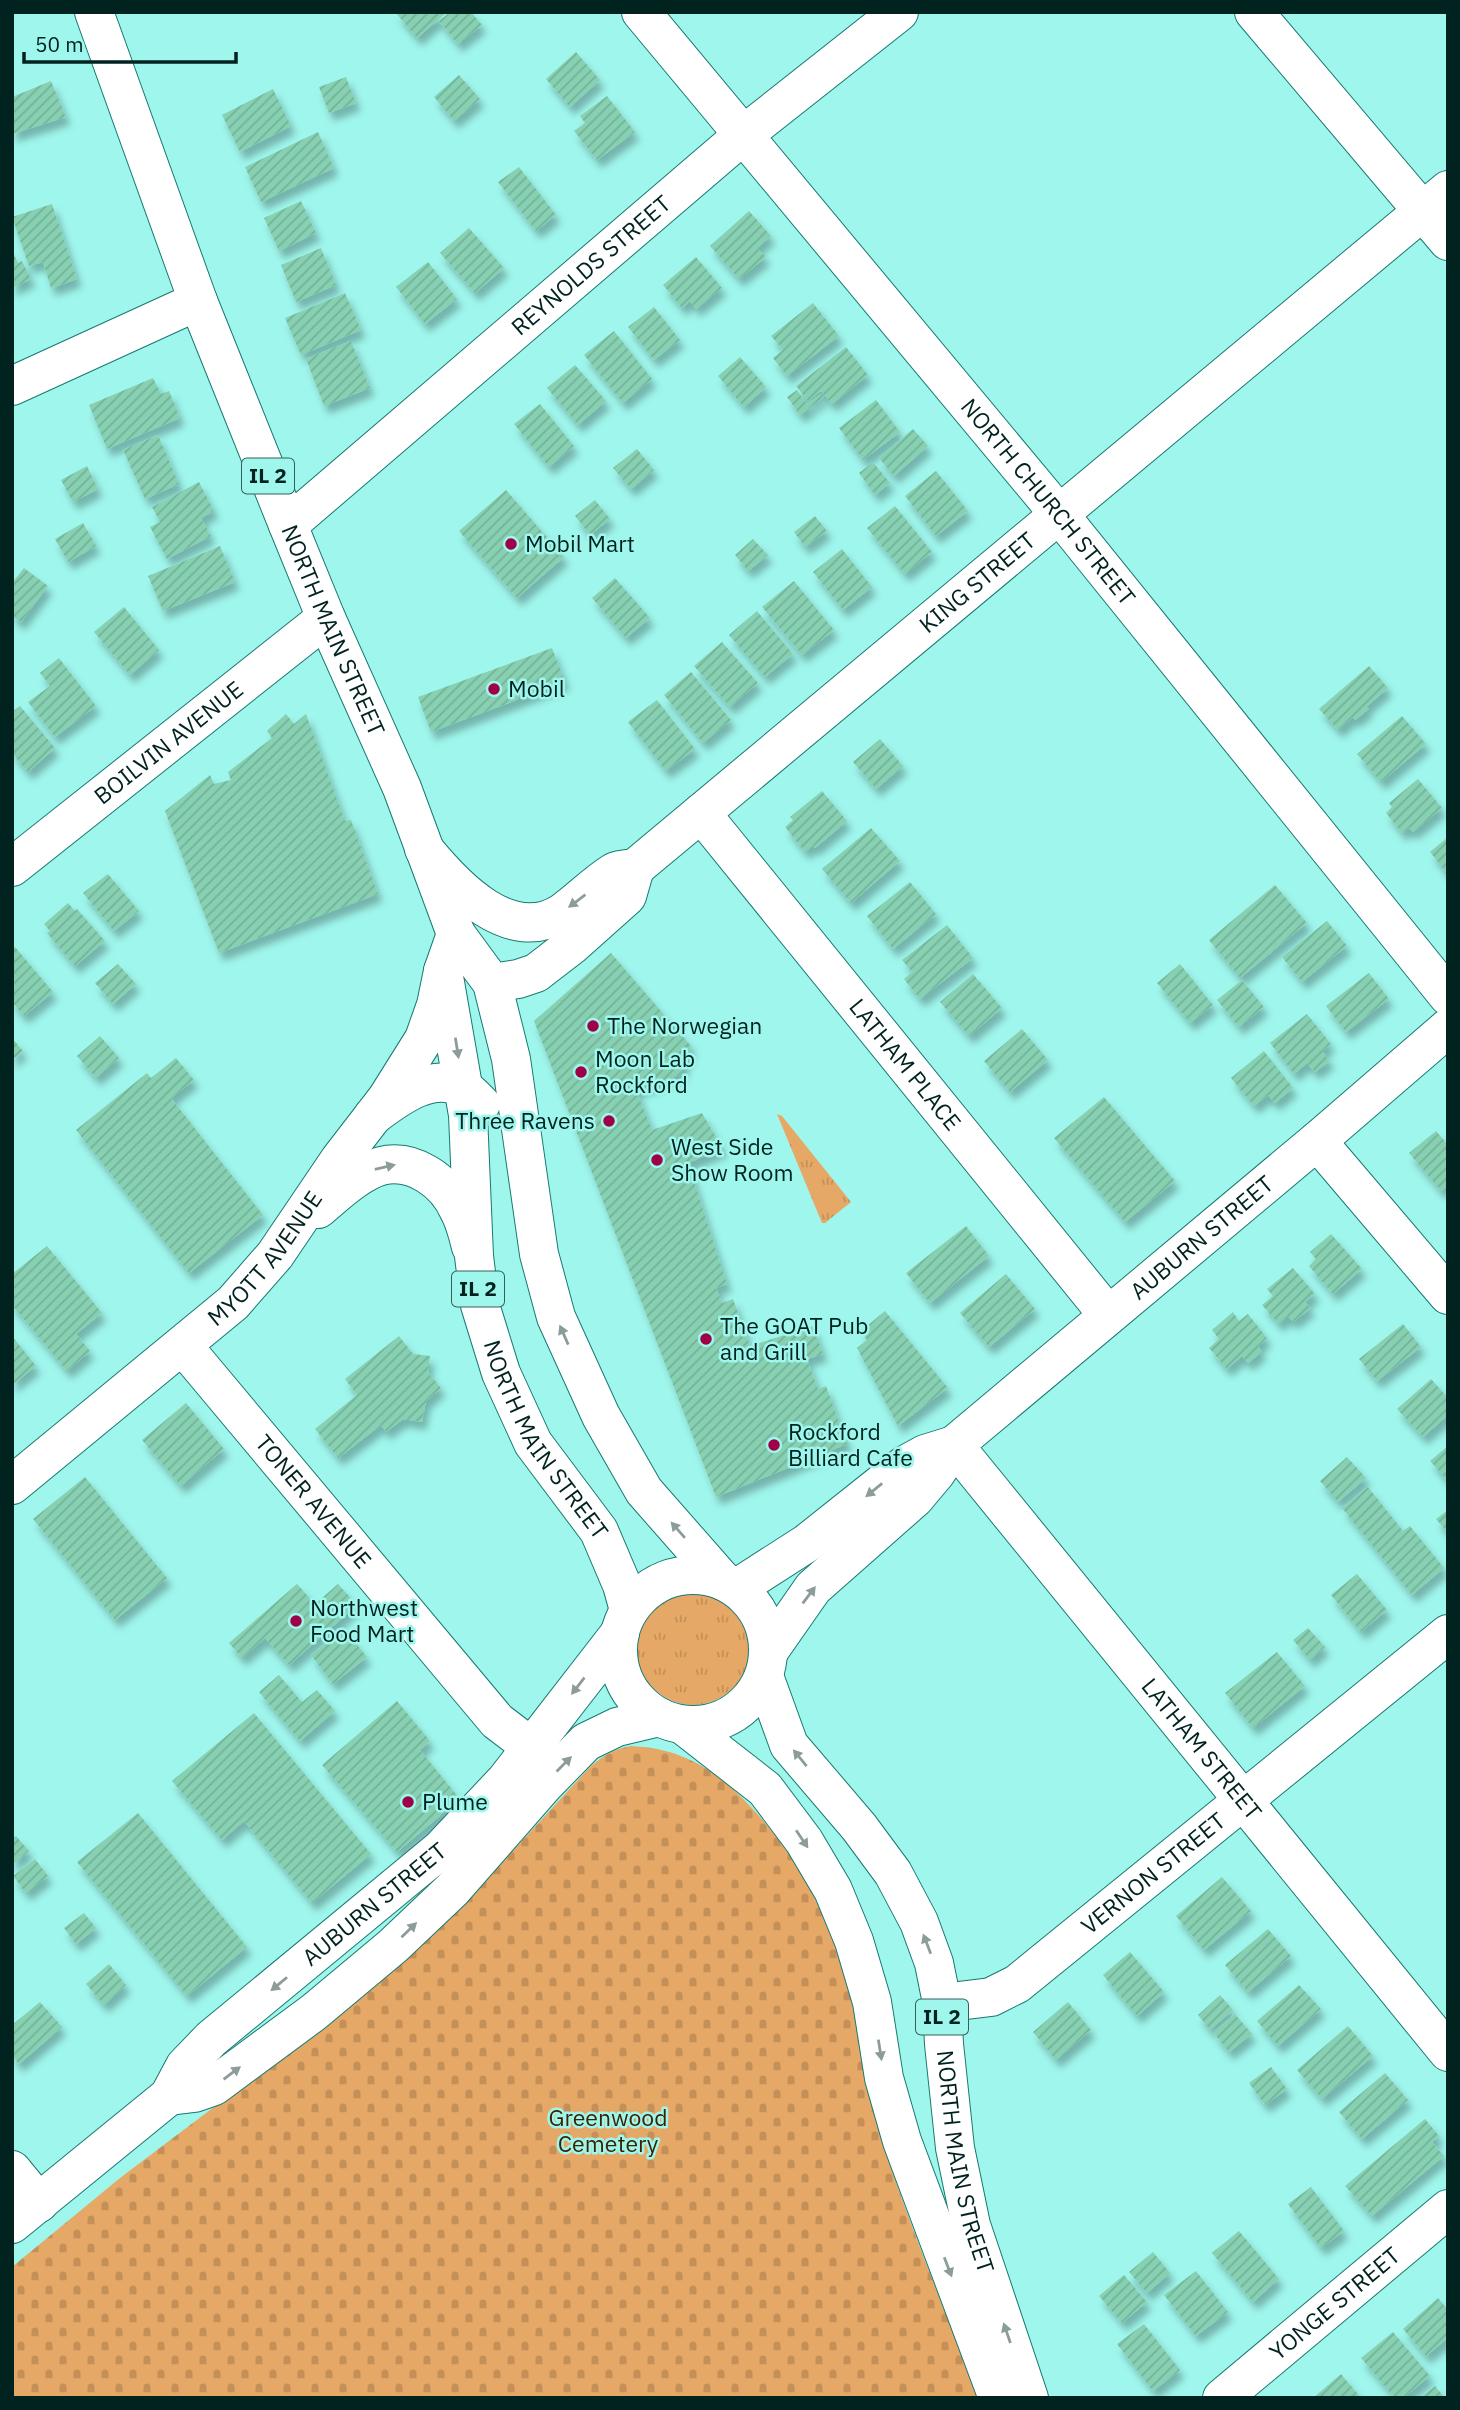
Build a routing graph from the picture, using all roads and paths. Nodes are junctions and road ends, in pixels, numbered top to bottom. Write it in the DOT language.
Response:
graph roads {
  1 [pos="94,12"];
  2 [pos="641,12"];
  3 [pos="899,12"];
  4 [pos="1254,12"];
  5 [pos="742,136"];
  6 [pos="1435,201"];
  7 [pos="1448,241"];
  8 [pos="198,301"];
  9 [pos="12,386"];
  10 [pos="1059,514"];
  11 [pos="288,525"];
  12 [pos="326,618"];
  13 [pos="701,813"];
  14 [pos="424,849"];
  15 [pos="12,867"];
  16 [pos="635,868"];
  17 [pos="456,934"];
  18 [pos="443,971"];
  19 [pos="492,983"];
  20 [pos="1448,996"];
  21 [pos="1448,1028"];
  22 [pos="464,1088"];
  23 [pos="373,1116"];
  24 [pos="1317,1141"];
  25 [pos="290,1233"];
  26 [pos="538,1254"];
  27 [pos="474,1256"];
  28 [pos="1448,1295"];
  29 [pos="1108,1315"];
  30 [pos="183,1346"];
  31 [pos="954,1445"];
  32 [pos="12,1485"];
  33 [pos="730,1585"];
  34 [pos="624,1621"];
  35 [pos="1448,1634"];
  36 [pos="766,1663"];
  37 [pos="671,1721"];
  38 [pos="531,1747"];
  39 [pos="1242,1799"];
  40 [pos="942,2003"];
  41 [pos="1448,2052"];
  42 [pos="169,2096"];
  43 [pos="12,2170"];
  44 [pos="1448,2209"];
  45 [pos="25,2213"];
  46 [pos="998,2398"];
  47 [pos="1029,2398"];
  48 [pos="1222,2398"];
  1 -- 8 [label="street, NORTH MAIN STREET / IL 2"];
  2 -- 5 [label="street, NORTH CHURCH STREET"];
  3 -- 5 [label="street, REYNOLDS STREET"];
  4 -- 6 [label="street"];
  5 -- 10 [label="street, NORTH CHURCH STREET"];
  5 -- 11 [label="street, REYNOLDS STREET"];
  6 -- 7 [label="street"];
  6 -- 10 [label="street, KING STREET"];
  8 -- 9 [label="street"];
  8 -- 11 [label="street, NORTH MAIN STREET / IL 2"];
  10 -- 13 [label="street, KING STREET"];
  10 -- 20 [label="street, NORTH CHURCH STREET"];
  11 -- 12 [label="street, NORTH MAIN STREET / IL 2"];
  12 -- 14 [label="street, NORTH MAIN STREET / IL 2"];
  12 -- 15 [label="street, BOILVIN AVENUE"];
  13 -- 16 [label="street, KING STREET"];
  13 -- 29 [label="street, LATHAM PLACE"];
  16 -- 14 [label="street, KING STREET, one-way"];
  14 -- 17 [label="street, NORTH MAIN STREET / IL 2"];
  16 -- 19 [label="street, KING STREET"];
  17 -- 18 [label="street, NORTH MAIN STREET / IL 2"];
  17 -- 19 [label="street, NORTH MAIN STREET / IL 2"];
  18 -- 22 [label="street, NORTH MAIN STREET / IL 2, one-way"];
  18 -- 23 [label="street, MYOTT AVENUE"];
  19 -- 26 [label="street, NORTH MAIN STREET / IL 2"];
  21 -- 24 [label="street, AUBURN STREET"];
  22 -- 23 [label="street"];
  22 -- 26 [label="street"];
  22 -- 27 [label="street, NORTH MAIN STREET / IL 2"];
  23 -- 25 [label="street, MYOTT AVENUE"];
  24 -- 28 [label="street"];
  24 -- 29 [label="street, AUBURN STREET"];
  25 -- 27 [label="street, one-way"];
  25 -- 30 [label="street, MYOTT AVENUE"];
  33 -- 26 [label="street, NORTH MAIN STREET / IL 2, one-way"];
  27 -- 34 [label="street, NORTH MAIN STREET / IL 2"];
  29 -- 31 [label="street, AUBURN STREET"];
  30 -- 32 [label="street, MYOTT AVENUE"];
  30 -- 38 [label="street, TONER AVENUE"];
  31 -- 33 [label="street, AUBURN STREET, one-way"];
  36 -- 31 [label="street, AUBURN STREET, one-way"];
  31 -- 39 [label="street, LATHAM STREET"];
  33 -- 34 [label="street"];
  33 -- 36 [label="street"];
  34 -- 37 [label="street"];
  34 -- 38 [label="street, AUBURN STREET, one-way"];
  35 -- 39 [label="street, VERNON STREET"];
  36 -- 37 [label="street"];
  40 -- 36 [label="street, NORTH MAIN STREET / IL 2, one-way"];
  42 -- 37 [label="street, AUBURN STREET, one-way"];
  37 -- 46 [label="street, NORTH MAIN STREET, one-way"];
  38 -- 42 [label="street, AUBURN STREET, one-way"];
  39 -- 40 [label="street, VERNON STREET"];
  39 -- 41 [label="street, LATHAM STREET"];
  47 -- 40 [label="street, NORTH MAIN STREET / IL 2, one-way"];
  42 -- 45 [label="street, AUBURN STREET"];
  43 -- 45 [label="street"];
  44 -- 48 [label="street, YONGE STREET"];
}
